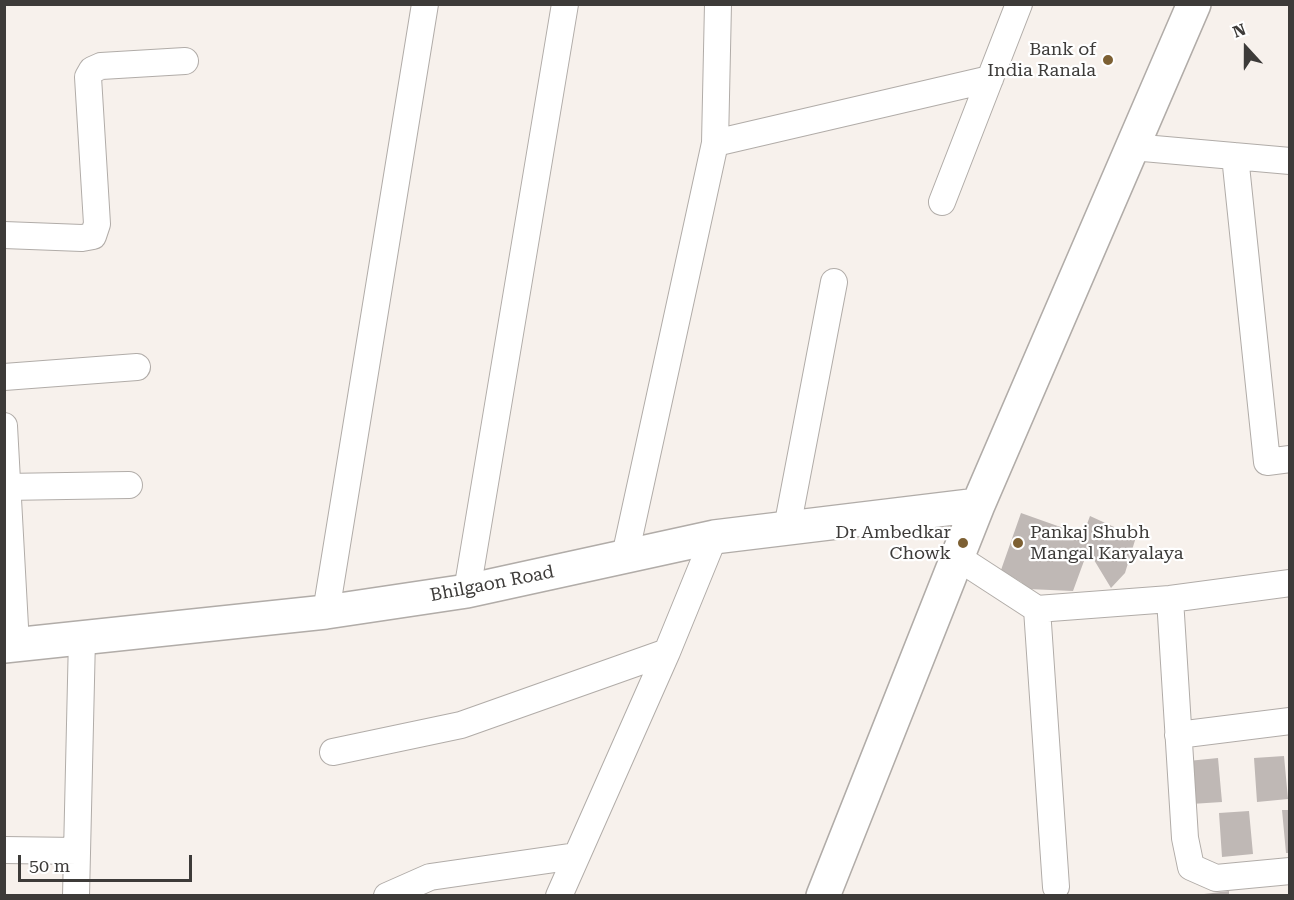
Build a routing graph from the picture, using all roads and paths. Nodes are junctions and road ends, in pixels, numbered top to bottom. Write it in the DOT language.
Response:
graph roads {
  1 [pos="425,4"];
  2 [pos="565,4"];
  3 [pos="718,4"];
  4 [pos="1019,4"];
  5 [pos="1194,4"];
  6 [pos="185,61"];
  7 [pos="990,79"];
  8 [pos="715,143"];
  9 [pos="1132,147"];
  10 [pos="1235,156"];
  11 [pos="1290,160"];
  12 [pos="942,202"];
  13 [pos="4,235"];
  14 [pos="834,282"];
  15 [pos="137,367"];
  16 [pos="4,377"];
  17 [pos="4,426"];
  18 [pos="1290,459"];
  19 [pos="129,485"];
  20 [pos="6,486"];
  21 [pos="978,505"];
  22 [pos="787,528"];
  23 [pos="714,537"];
  24 [pos="625,556"];
  25 [pos="957,557"];
  26 [pos="1290,583"];
  27 [pos="467,591"];
  28 [pos="1170,599"];
  29 [pos="1037,609"];
  30 [pos="326,612"];
  31 [pos="82,638"];
  32 [pos="10,645"];
  33 [pos="667,652"];
  34 [pos="1290,721"];
  35 [pos="1178,735"];
  36 [pos="333,752"];
  37 [pos="4,850"];
  38 [pos="77,850"];
  39 [pos="576,856"];
  40 [pos="1290,871"];
  41 [pos="1056,887"];
  42 [pos="76,896"];
  43 [pos="387,896"];
  44 [pos="559,896"];
  45 [pos="823,896"];
  1 -- 30 [label="street"];
  2 -- 27 [label="street"];
  3 -- 8 [label="street"];
  4 -- 7 [label="street"];
  5 -- 9 [label="street"];
  6 -- 13 [label="street"];
  7 -- 8 [label="street"];
  7 -- 12 [label="street"];
  8 -- 24 [label="street"];
  9 -- 10 [label="street"];
  9 -- 21 [label="street"];
  10 -- 11 [label="street"];
  10 -- 18 [label="street"];
  14 -- 22 [label="street"];
  15 -- 16 [label="street"];
  17 -- 20 [label="street"];
  19 -- 20 [label="street"];
  20 -- 32 [label="street"];
  21 -- 22 [label="street, Bhilgaon Road"];
  21 -- 25 [label="street"];
  22 -- 23 [label="street, Bhilgaon Road"];
  23 -- 24 [label="street, Bhilgaon Road"];
  23 -- 33 [label="street"];
  24 -- 27 [label="street, Bhilgaon Road"];
  25 -- 29 [label="street"];
  25 -- 45 [label="street"];
  26 -- 28 [label="street"];
  27 -- 30 [label="street, Bhilgaon Road"];
  28 -- 29 [label="street"];
  28 -- 35 [label="street"];
  29 -- 41 [label="street"];
  30 -- 31 [label="street, Bhilgaon Road"];
  31 -- 32 [label="street, Bhilgaon Road"];
  31 -- 38 [label="street"];
  33 -- 36 [label="street"];
  33 -- 39 [label="street"];
  34 -- 35 [label="street"];
  35 -- 40 [label="street"];
  37 -- 38 [label="street"];
  38 -- 42 [label="street"];
  39 -- 43 [label="street"];
  39 -- 44 [label="street"];
}
